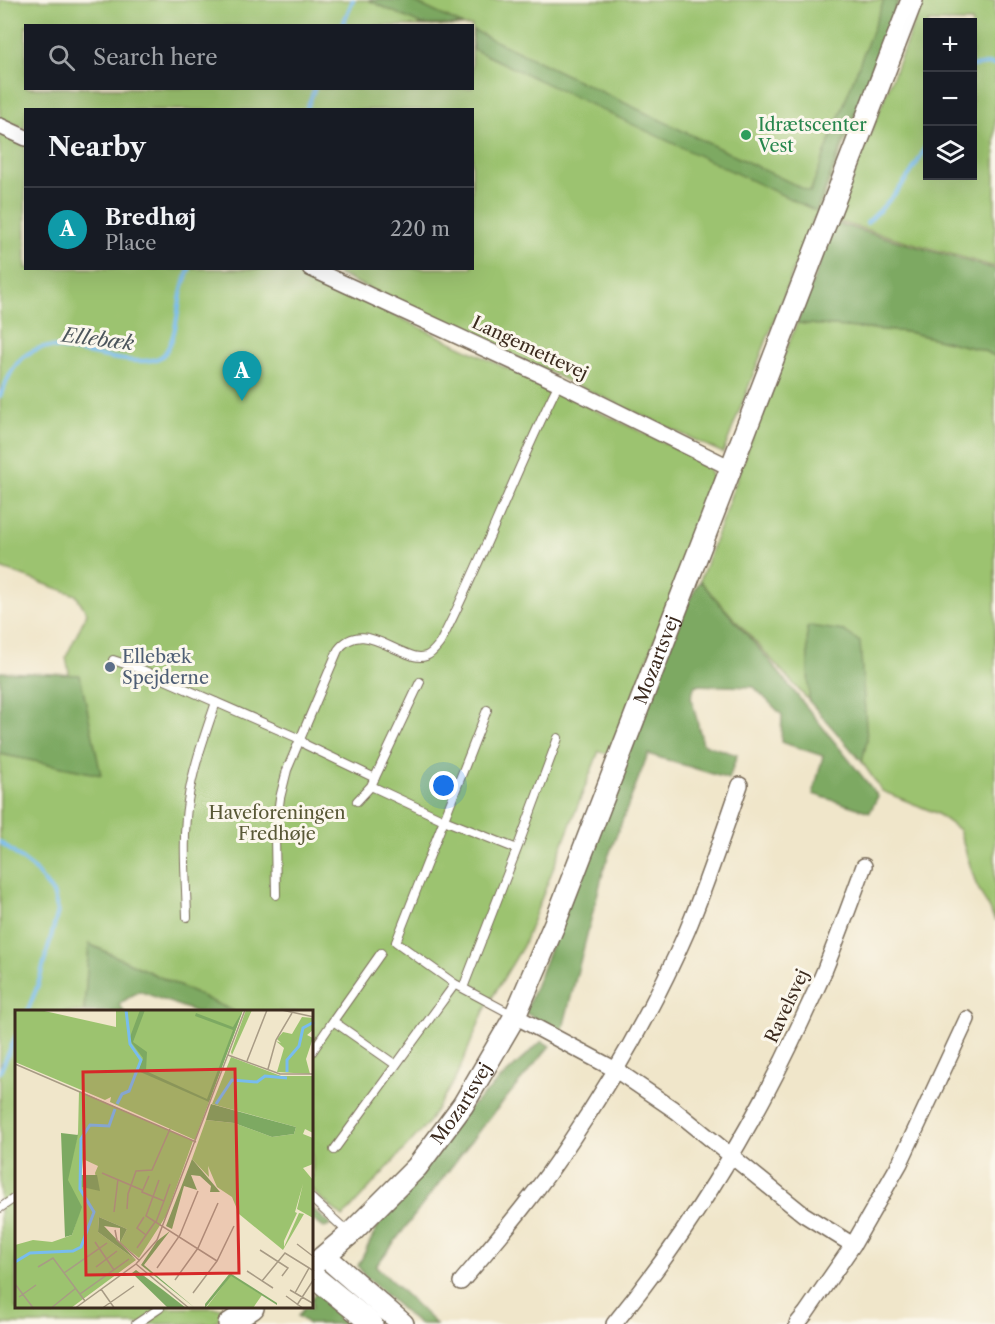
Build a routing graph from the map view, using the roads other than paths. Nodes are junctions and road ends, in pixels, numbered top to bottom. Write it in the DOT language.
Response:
graph roads {
  1 [pos="912,0"];
  2 [pos="0,126"];
  3 [pos="24,137"];
  4 [pos="314,270"];
  5 [pos="559,383"];
  6 [pos="731,468"];
  7 [pos="113,660"];
  8 [pos="420,682"];
  9 [pos="216,702"];
  10 [pos="487,710"];
  11 [pos="558,738"];
  12 [pos="300,740"];
  13 [pos="375,778"];
  14 [pos="740,785"];
  15 [pos="371,786"];
  16 [pos="357,801"];
  17 [pos="444,820"];
  18 [pos="518,849"];
  19 [pos="864,866"];
  20 [pos="276,896"];
  21 [pos="187,917"];
  22 [pos="381,953"];
  23 [pos="459,986"];
  24 [pos="514,1016"];
  25 [pos="967,1019"];
  26 [pos="333,1021"];
  27 [pos="314,1049"];
  28 [pos="396,1065"];
  29 [pos="616,1070"];
  30 [pos="334,1150"];
  31 [pos="731,1156"];
  32 [pos="15,1198"];
  33 [pos="314,1201"];
  34 [pos="0,1208"];
  35 [pos="350,1234"];
  36 [pos="853,1245"];
  37 [pos="318,1261"];
  38 [pos="314,1277"];
  39 [pos="461,1282"];
  40 [pos="158,1309"];
  41 [pos="252,1309"];
  42 [pos="136,1324"];
  43 [pos="229,1324"];
  44 [pos="372,1324"];
  45 [pos="403,1324"];
  46 [pos="614,1324"];
  47 [pos="797,1324"];
  1 -- 6 [label="street, Mozartsvej"];
  2 -- 3 [label="street"];
  4 -- 5 [label="street, Langemettevej"];
  5 -- 6 [label="street, Langemettevej"];
  5 -- 12 [label="lane"];
  6 -- 24 [label="street, Mozartsvej"];
  7 -- 9 [label="lane"];
  8 -- 13 [label="lane"];
  9 -- 12 [label="lane"];
  9 -- 21 [label="lane"];
  10 -- 17 [label="lane"];
  11 -- 18 [label="lane"];
  12 -- 13 [label="lane"];
  12 -- 20 [label="lane"];
  13 -- 15 [label="lane"];
  14 -- 29 [label="street"];
  15 -- 16 [label="lane"];
  15 -- 17 [label="lane"];
  17 -- 18 [label="lane"];
  17 -- 23 [label="lane"];
  18 -- 23 [label="lane"];
  19 -- 31 [label="street, Ravelsvej"];
  22 -- 26 [label="lane"];
  23 -- 24 [label="lane"];
  23 -- 28 [label="lane"];
  24 -- 29 [label="street"];
  24 -- 35 [label="street, Mozartsvej"];
  25 -- 36 [label="street"];
  26 -- 27 [label="lane"];
  26 -- 28 [label="lane"];
  28 -- 30 [label="lane"];
  29 -- 31 [label="street"];
  29 -- 39 [label="street"];
  31 -- 36 [label="street"];
  31 -- 46 [label="street, Ravelsvej"];
  32 -- 34 [label="lane"];
  33 -- 35 [label="lane"];
  35 -- 37 [label="street, Mozartsvej"];
  36 -- 47 [label="street"];
  37 -- 45 [label="street"];
  38 -- 44 [label="street"];
  40 -- 42 [label="lane"];
  41 -- 43 [label="street"];
}
